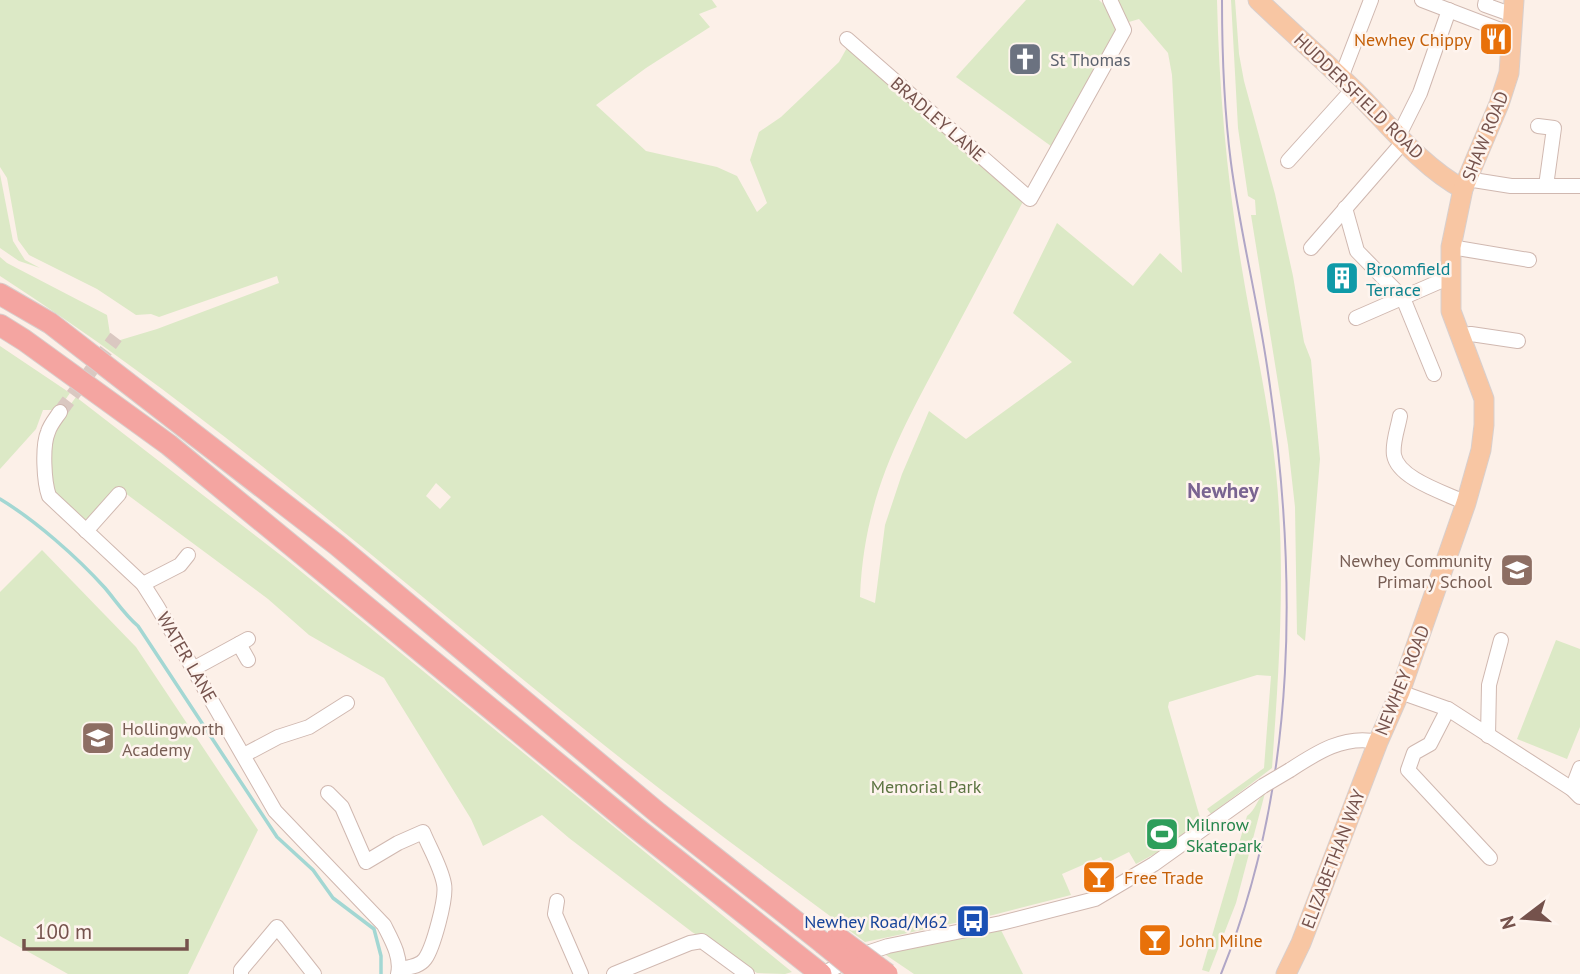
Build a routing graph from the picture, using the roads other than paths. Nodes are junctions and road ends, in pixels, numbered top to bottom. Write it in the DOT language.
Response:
graph roads {
  1 [pos="1110,0"];
  2 [pos="1258,0"];
  3 [pos="1371,0"];
  4 [pos="1422,0"];
  5 [pos="1486,0"];
  6 [pos="1449,10"];
  7 [pos="1513,16"];
  8 [pos="847,39"];
  9 [pos="1347,84"];
  10 [pos="1538,126"];
  11 [pos="1401,138"];
  12 [pos="1288,160"];
  13 [pos="1465,184"];
  14 [pos="1546,186"];
  15 [pos="1580,186"];
  16 [pos="1345,208"];
  17 [pos="1451,247"];
  18 [pos="1311,248"];
  19 [pos="1530,260"];
  20 [pos="1450,277"];
  21 [pos="0,294"];
  22 [pos="1403,298"];
  23 [pos="1356,318"];
  24 [pos="0,325"];
  25 [pos="1459,335"];
  26 [pos="1518,341"];
  27 [pos="1434,374"];
  28 [pos="60,412"];
  29 [pos="1400,416"];
  30 [pos="118,494"];
  31 [pos="1466,503"];
  32 [pos="86,531"];
  33 [pos="188,555"];
  34 [pos="143,584"];
  35 [pos="1501,640"];
  36 [pos="248,660"];
  37 [pos="193,670"];
  38 [pos="1400,692"];
  39 [pos="346,703"];
  40 [pos="1448,709"];
  41 [pos="1489,736"];
  42 [pos="1378,742"];
  43 [pos="244,755"];
  44 [pos="1580,768"];
  45 [pos="328,793"];
  46 [pos="1576,793"];
  47 [pos="1490,858"];
  48 [pos="557,901"];
  49 [pos="830,940"];
  50 [pos="399,972"];
  51 [pos="241,974"];
  52 [pos="314,974"];
  53 [pos="581,974"];
  54 [pos="614,974"];
  55 [pos="747,974"];
  56 [pos="821,974"];
  57 [pos="861,974"];
  58 [pos="887,974"];
  59 [pos="1286,974"];
  1 -- 8 [label="street, BRADLEY LANE"];
  2 -- 9 [label="main road, HUDDERSFIELD ROAD"];
  3 -- 9 [label="street"];
  4 -- 6 [label="street"];
  5 -- 7 [label="street"];
  6 -- 7 [label="street"];
  6 -- 11 [label="street"];
  7 -- 13 [label="main road, SHAW ROAD"];
  9 -- 11 [label="main road, HUDDERSFIELD ROAD"];
  9 -- 12 [label="street"];
  10 -- 14 [label="street"];
  11 -- 13 [label="main road, HUDDERSFIELD ROAD"];
  11 -- 16 [label="street"];
  13 -- 14 [label="street"];
  13 -- 17 [label="main road, NEWHEY ROAD"];
  14 -- 15 [label="street"];
  16 -- 18 [label="street"];
  16 -- 22 [label="street"];
  17 -- 19 [label="street"];
  17 -- 20 [label="main road, NEWHEY ROAD"];
  20 -- 22 [label="street"];
  20 -- 25 [label="main road, NEWHEY ROAD"];
  21 -- 49 [label="highway"];
  22 -- 23 [label="street"];
  22 -- 27 [label="street"];
  24 -- 56 [label="highway"];
  25 -- 26 [label="street"];
  25 -- 31 [label="main road, NEWHEY ROAD"];
  28 -- 32 [label="street, WATER LANE"];
  29 -- 31 [label="street"];
  30 -- 32 [label="street"];
  31 -- 38 [label="main road, NEWHEY ROAD"];
  32 -- 34 [label="street, WATER LANE"];
  33 -- 34 [label="street"];
  34 -- 37 [label="street, WATER LANE"];
  35 -- 41 [label="street"];
  36 -- 37 [label="street"];
  37 -- 43 [label="street, WATER LANE"];
  38 -- 40 [label="street"];
  38 -- 42 [label="main road, NEWHEY ROAD"];
  39 -- 43 [label="street"];
  40 -- 41 [label="street"];
  40 -- 47 [label="street"];
  41 -- 46 [label="street"];
  42 -- 56 [label="street, NEWHEY ROAD, bridge"];
  42 -- 59 [label="main road, ELIZABETHAN WAY"];
  43 -- 50 [label="street, WATER LANE"];
  44 -- 46 [label="street"];
  45 -- 50 [label="street"];
  48 -- 53 [label="street"];
  49 -- 57 [label="highway, bridge"];
  49 -- 58 [label="highway, bridge"];
  51 -- 52 [label="street"];
  54 -- 55 [label="street"];
}
